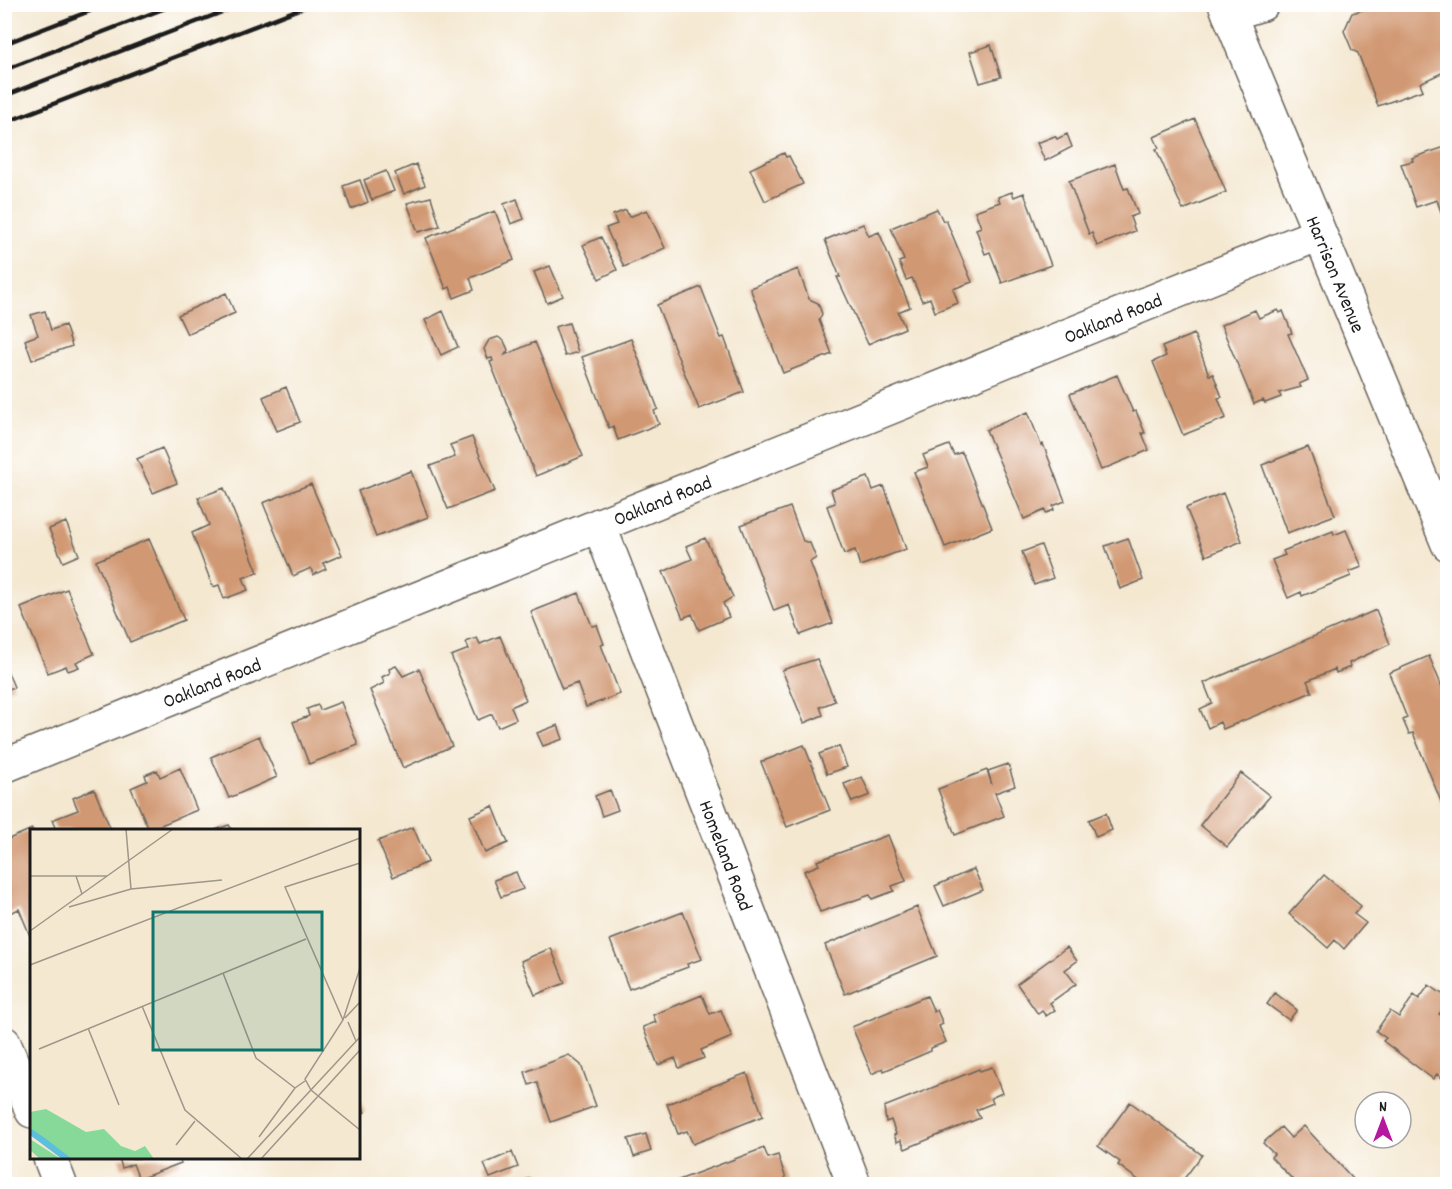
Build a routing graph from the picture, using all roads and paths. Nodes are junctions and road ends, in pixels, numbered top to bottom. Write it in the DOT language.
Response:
graph roads {
  1 [pos="1262,4"];
  2 [pos="1227,9"];
  3 [pos="1319,234"];
  4 [pos="598,525"];
  5 [pos="1448,544"];
  6 [pos="4,766"];
  7 [pos="4,1043"];
  8 [pos="30,1106"];
  9 [pos="50,1159"];
  10 [pos="60,1185"];
  11 [pos="854,1185"];
  1 -- 2 [label="street"];
  2 -- 3 [label="street, Harrison Avenue"];
  3 -- 4 [label="street, Oakland Road"];
  3 -- 5 [label="street, Harrison Avenue"];
  4 -- 6 [label="street, Oakland Road"];
  4 -- 11 [label="street, Homeland Road"];
  7 -- 8 [label="street"];
  9 -- 10 [label="street"];
}
